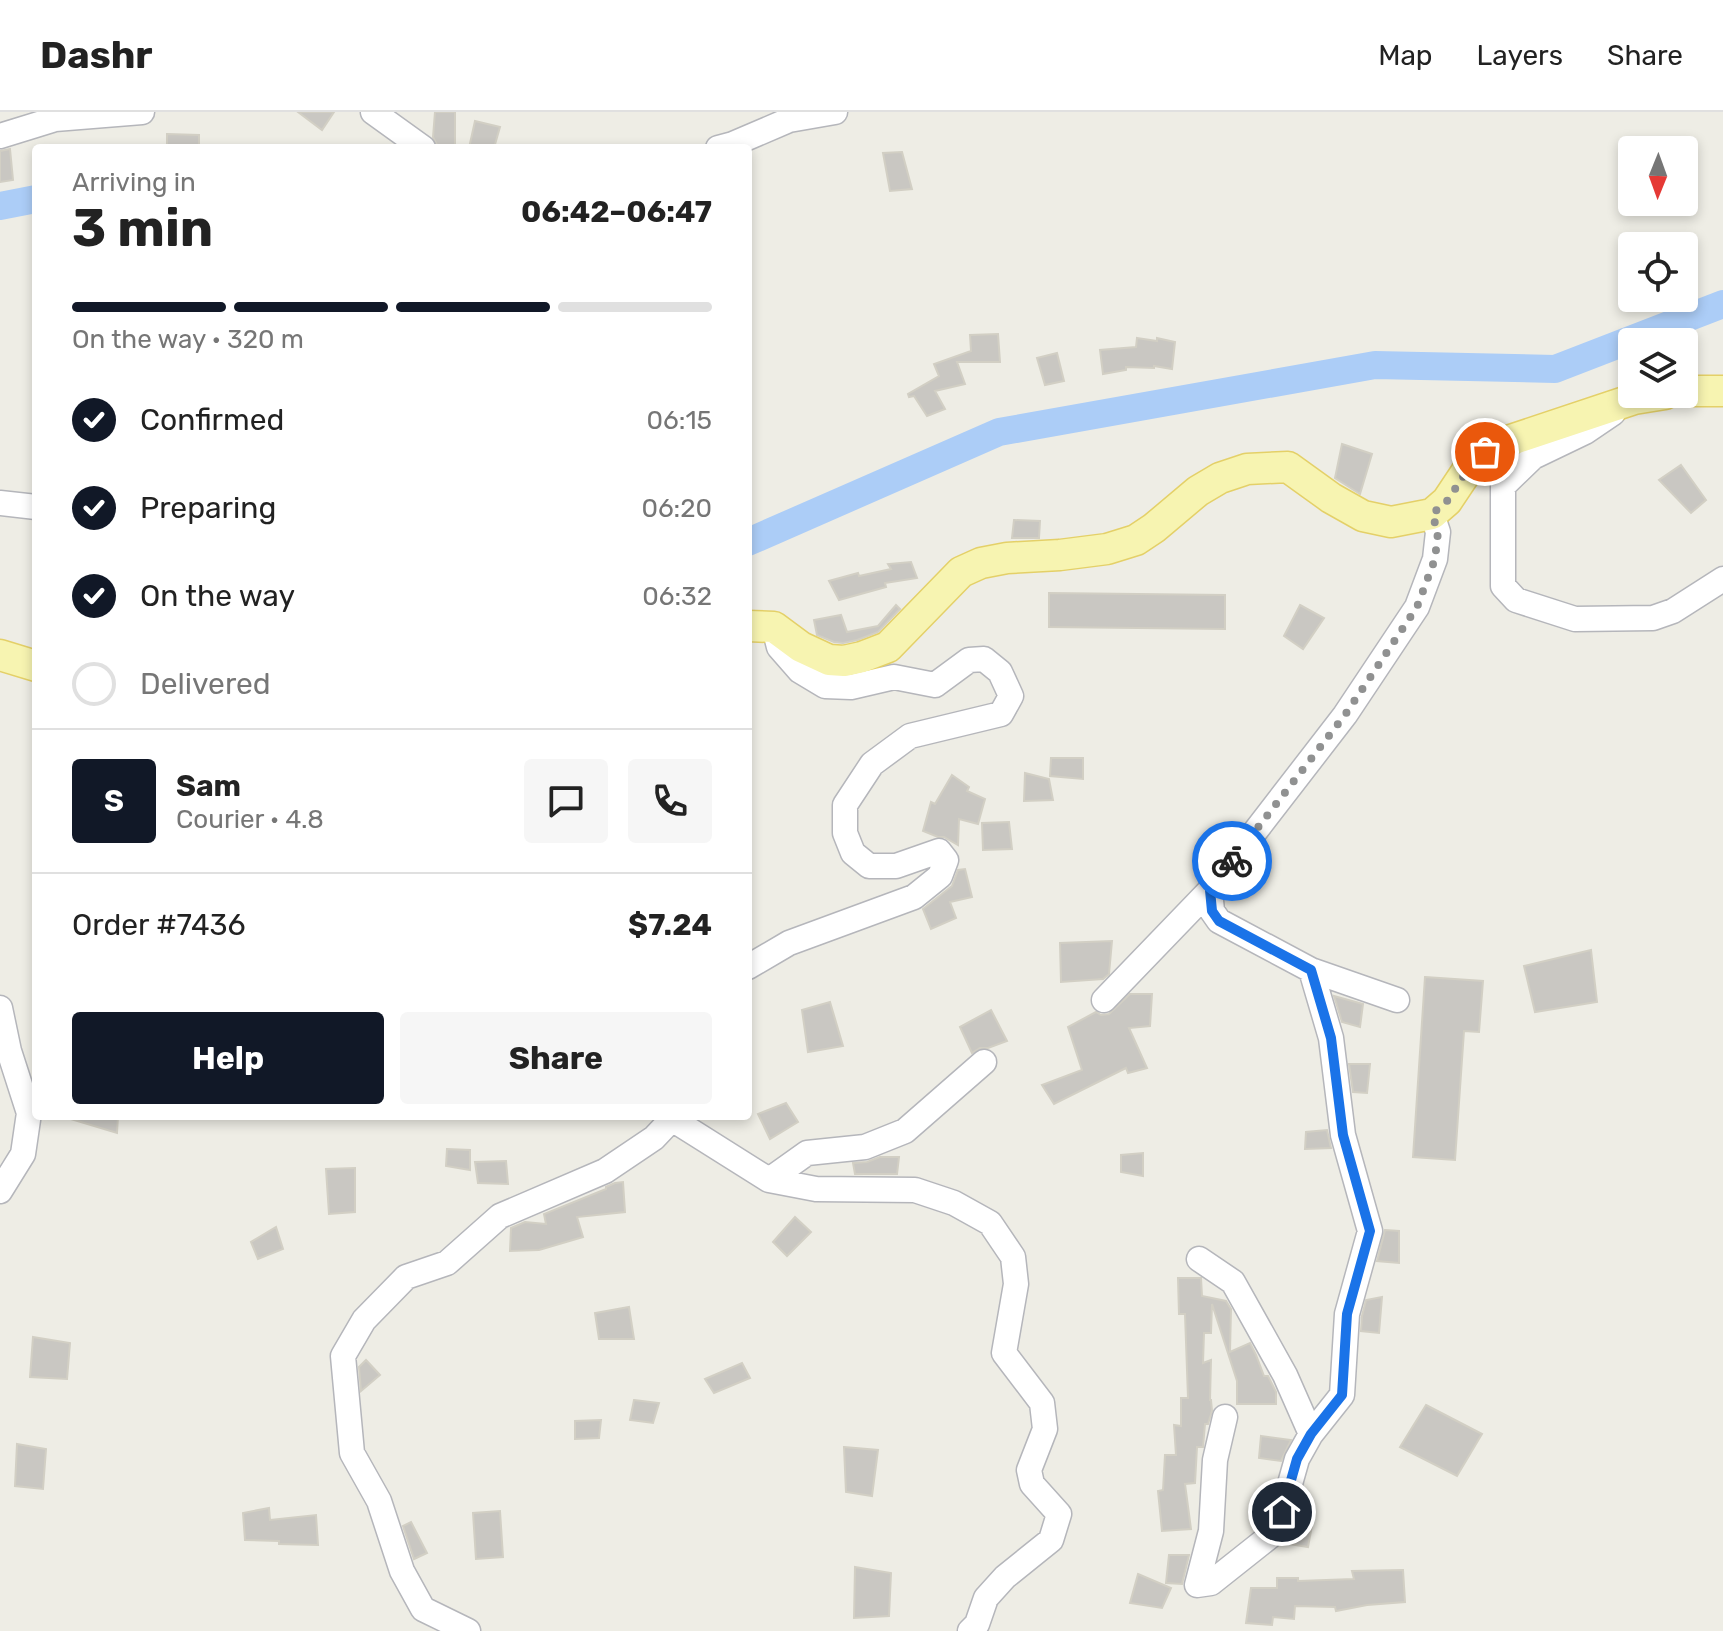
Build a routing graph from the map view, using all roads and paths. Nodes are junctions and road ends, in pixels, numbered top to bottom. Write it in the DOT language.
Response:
graph roads {
  1 [pos="142,112"];
  2 [pos="373,112"];
  3 [pos="835,112"];
  4 [pos="0,136"];
  5 [pos="417,144"];
  6 [pos="733,144"];
  7 [pos="1698,391"];
  8 [pos="1723,391"];
  9 [pos="1618,404"];
  10 [pos="1621,408"];
  11 [pos="0,503"];
  12 [pos="32,507"];
  13 [pos="1432,514"];
  14 [pos="1723,579"];
  15 [pos="761,627"];
  16 [pos="0,655"];
  17 [pos="32,665"];
  18 [pos="1210,890"];
  19 [pos="752,965"];
  20 [pos="1311,970"];
  21 [pos="1104,1000"];
  22 [pos="1397,1000"];
  23 [pos="0,1008"];
  24 [pos="984,1062"];
  25 [pos="670,1120"];
  26 [pos="675,1120"];
  27 [pos="769,1180"];
  28 [pos="0,1191"];
  29 [pos="1199,1259"];
  30 [pos="1225,1417"];
  31 [pos="1311,1434"];
  32 [pos="468,1631"];
  33 [pos="970,1631"];
  1 -- 4 [label="street"];
  2 -- 5 [label="street"];
  3 -- 6 [label="street"];
  7 -- 8 [label="main road"];
  9 -- 13 [label="main road"];
  10 -- 14 [label="street"];
  11 -- 12 [label="street"];
  13 -- 15 [label="main road"];
  13 -- 18 [label="street"];
  15 -- 19 [label="street"];
  16 -- 17 [label="main road"];
  18 -- 20 [label="street"];
  18 -- 21 [label="street"];
  20 -- 22 [label="street"];
  20 -- 31 [label="street"];
  23 -- 28 [label="street"];
  24 -- 27 [label="street"];
  25 -- 32 [label="street"];
  26 -- 27 [label="street"];
  27 -- 33 [label="street"];
  29 -- 31 [label="street"];
  30 -- 31 [label="street"];
}
